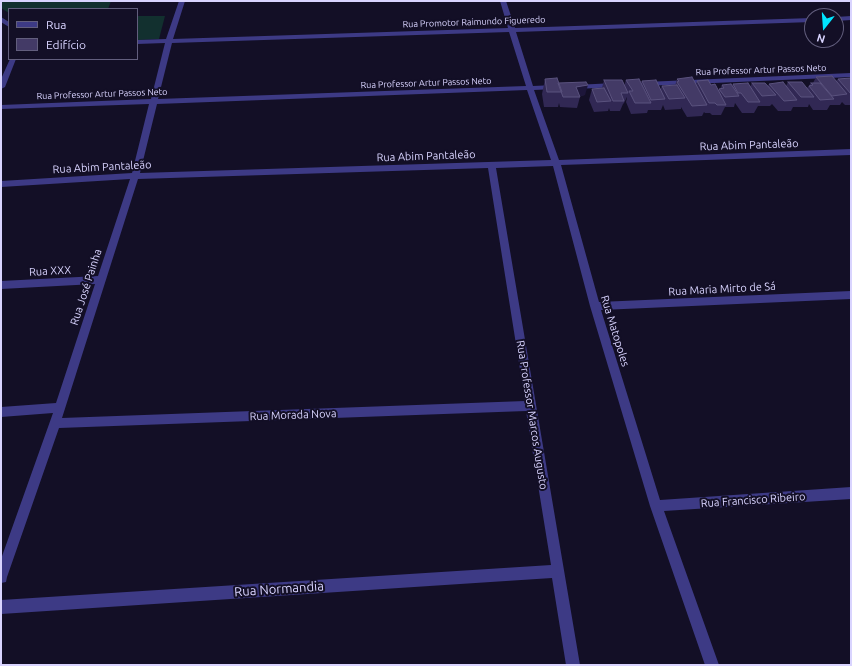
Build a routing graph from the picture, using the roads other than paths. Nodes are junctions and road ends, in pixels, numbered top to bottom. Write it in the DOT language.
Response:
graph roads {
  1 [pos="182,1"];
  2 [pos="503,1"];
  3 [pos="804,20"];
  4 [pos="513,30"];
  5 [pos="169,41"];
  6 [pos="138,42"];
  7 [pos="13,60"];
  8 [pos="851,75"];
  9 [pos="640,84"];
  10 [pos="624,85"];
  11 [pos="1,87"];
  12 [pos="530,88"];
  13 [pos="154,101"];
  14 [pos="1,107"];
  15 [pos="851,152"];
  16 [pos="556,163"];
  17 [pos="492,165"];
  18 [pos="135,176"];
  19 [pos="1,184"];
  20 [pos="101,280"];
  21 [pos="1,285"];
  22 [pos="851,294"];
  23 [pos="595,306"];
  24 [pos="530,406"];
  25 [pos="60,408"];
  26 [pos="1,412"];
  27 [pos="55,423"];
  28 [pos="851,493"];
  29 [pos="656,506"];
  30 [pos="558,572"];
  31 [pos="1,577"];
  32 [pos="1,606"];
  33 [pos="573,665"];
  34 [pos="712,665"];
  1 -- 5 [label="street, Rua José Painha"];
  2 -- 4 [label="street, Rua Matopoles"];
  3 -- 4 [label="street, Rua Promotor Raimundo Figueredo"];
  4 -- 5 [label="street, Rua Promotor Raimundo Figueredo"];
  4 -- 12 [label="street, Rua Matopoles"];
  5 -- 6 [label="street, Rua Promotor Raimundo Figueredo"];
  5 -- 13 [label="street, Rua José Painha"];
  7 -- 11 [label="street"];
  8 -- 9 [label="street, Rua Professor Artur Passos Neto"];
  10 -- 12 [label="street, Rua Professor Artur Passos Neto"];
  12 -- 13 [label="street, Rua Professor Artur Passos Neto"];
  12 -- 16 [label="street, Rua Matopoles"];
  13 -- 14 [label="street, Rua Professor Artur Passos Neto"];
  13 -- 18 [label="street, Rua José Painha"];
  15 -- 16 [label="street, Rua Abim Pantaleão"];
  16 -- 17 [label="street, Rua Abim Pantaleão"];
  16 -- 23 [label="street, Rua Matopoles"];
  17 -- 18 [label="street, Rua Abim Pantaleão"];
  17 -- 24 [label="street, Rua Professor Marcos Augusto"];
  18 -- 19 [label="street, Rua Abim Pantaleão"];
  18 -- 20 [label="street, Rua José Painha"];
  20 -- 21 [label="street, Rua XXX"];
  20 -- 25 [label="street, Rua José Painha"];
  22 -- 23 [label="street, Rua Maria Mirto de Sá"];
  23 -- 29 [label="street, Rua Matopoles"];
  24 -- 27 [label="street, Rua Morada Nova"];
  24 -- 30 [label="street, Rua Professor Marcos Augusto"];
  25 -- 26 [label="street"];
  25 -- 27 [label="street, Rua José Painha"];
  27 -- 31 [label="street, Rua José Painha"];
  28 -- 29 [label="street, Rua Francisco Ribeiro"];
  29 -- 34 [label="street, Rua Matopoles"];
  30 -- 32 [label="street, Rua Normandia"];
  30 -- 33 [label="street, Rua Professor Marcos Augusto"];
}
